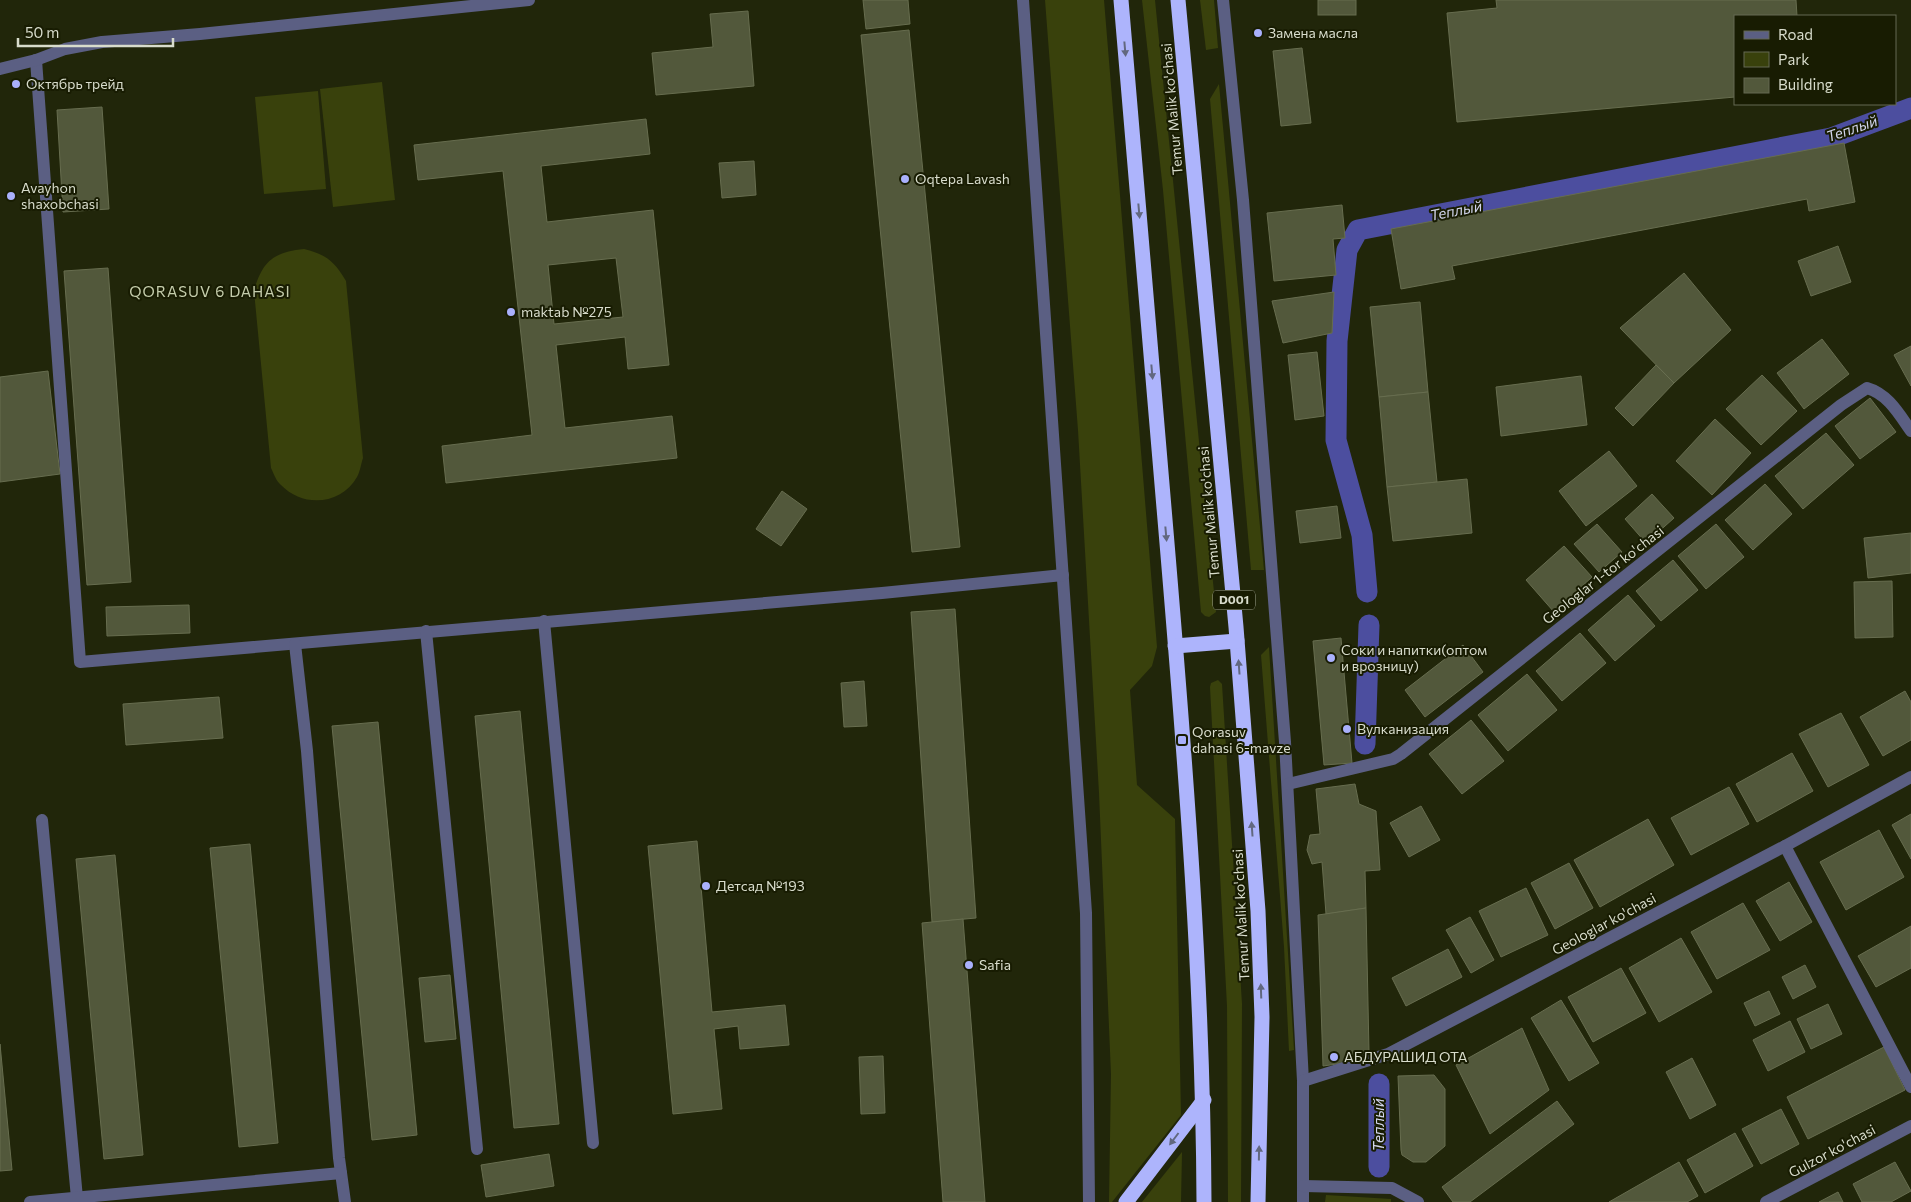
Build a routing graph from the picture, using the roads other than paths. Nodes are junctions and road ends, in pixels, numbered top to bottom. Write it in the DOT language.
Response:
graph roads {
  1 [pos="530,0"];
  2 [pos="1023,0"];
  3 [pos="1121,0"];
  4 [pos="1178,0"];
  5 [pos="1223,0"];
  6 [pos="36,60"];
  7 [pos="0,69"];
  8 [pos="1911,431"];
  9 [pos="1063,575"];
  10 [pos="544,621"];
  11 [pos="426,631"];
  12 [pos="1237,641"];
  13 [pos="295,644"];
  14 [pos="1175,646"];
  15 [pos="1911,777"];
  16 [pos="1288,784"];
  17 [pos="42,820"];
  18 [pos="1785,846"];
  19 [pos="1303,1081"];
  20 [pos="1911,1088"];
  21 [pos="1204,1100"];
  22 [pos="1911,1126"];
  23 [pos="593,1143"];
  24 [pos="477,1148"];
  25 [pos="341,1173"];
  26 [pos="1303,1186"];
  27 [pos="78,1198"];
  28 [pos="30,1202"];
  29 [pos="345,1202"];
  30 [pos="1089,1202"];
  31 [pos="1126,1202"];
  32 [pos="1204,1202"];
  33 [pos="1258,1202"];
  34 [pos="1303,1202"];
  35 [pos="1418,1202"];
  36 [pos="1766,1202"];
  1 -- 6 [label="street"];
  2 -- 9 [label="street"];
  3 -- 14 [label="highway, one-way"];
  4 -- 12 [label="highway, Temur Malik ko'chasi / D001"];
  5 -- 16 [label="street"];
  6 -- 7 [label="street"];
  6 -- 13 [label="street"];
  8 -- 16 [label="street, Geologlar 1-tor ko'chasi"];
  9 -- 10 [label="street"];
  9 -- 30 [label="street"];
  10 -- 11 [label="street"];
  10 -- 23 [label="street"];
  11 -- 13 [label="street"];
  11 -- 24 [label="street"];
  12 -- 14 [label="highway"];
  33 -- 12 [label="highway, Temur Malik ko'chasi / D001, one-way"];
  13 -- 25 [label="street"];
  14 -- 21 [label="highway"];
  15 -- 18 [label="street, Geologlar ko'chasi"];
  16 -- 19 [label="street"];
  17 -- 27 [label="street"];
  18 -- 19 [label="street, Geologlar ko'chasi"];
  18 -- 20 [label="street"];
  19 -- 26 [label="street"];
  21 -- 31 [label="highway, one-way"];
  21 -- 32 [label="highway"];
  22 -- 36 [label="street, Gulzor ko'chasi"];
  25 -- 27 [label="street"];
  25 -- 29 [label="street"];
  26 -- 34 [label="street"];
  26 -- 35 [label="street"];
  27 -- 28 [label="street"];
}
